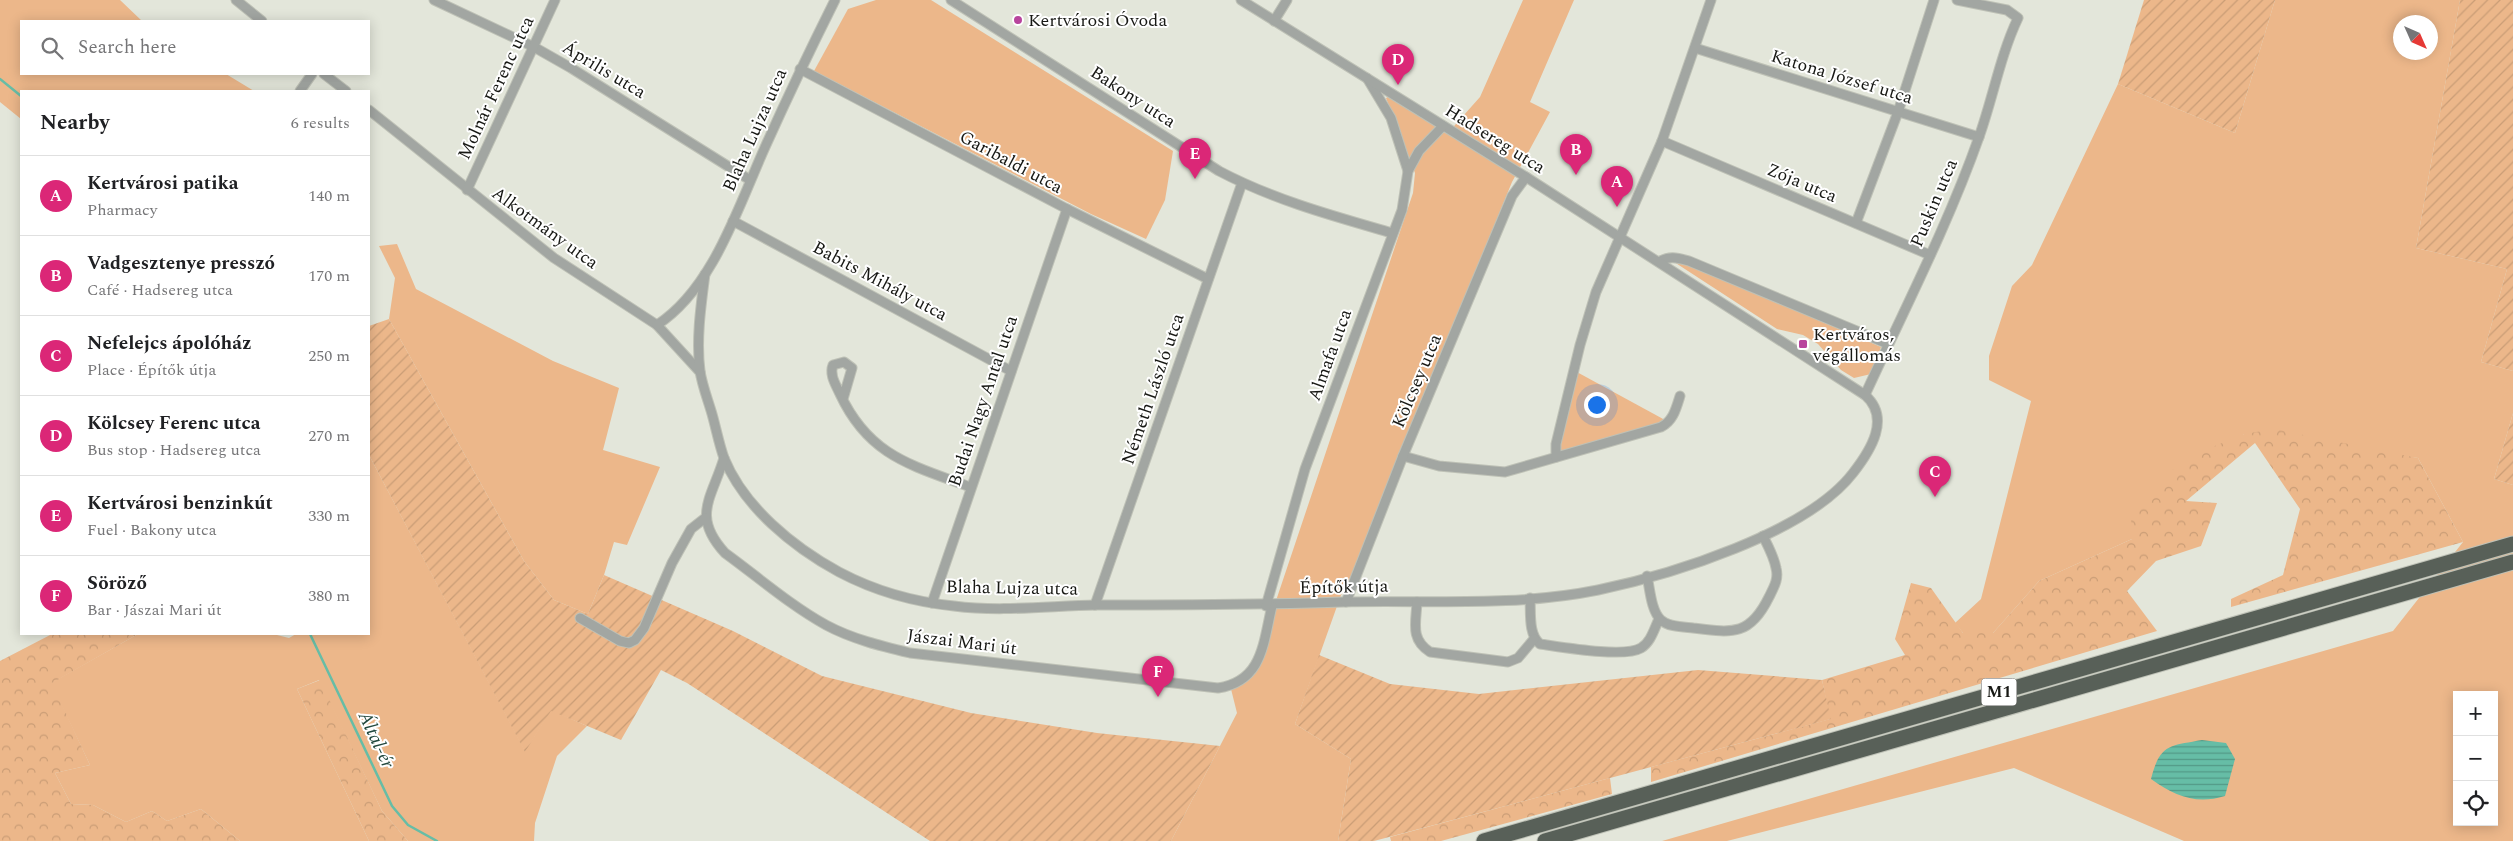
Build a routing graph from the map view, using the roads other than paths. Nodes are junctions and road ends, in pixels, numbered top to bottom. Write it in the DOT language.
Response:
graph roads {
  1 [pos="236,0"];
  2 [pos="434,0"];
  3 [pos="555,0"];
  4 [pos="835,0"];
  5 [pos="951,0"];
  6 [pos="1241,0"];
  7 [pos="1288,0"];
  8 [pos="1711,0"];
  9 [pos="1934,0"];
  10 [pos="1957,0"];
  11 [pos="261,20"];
  12 [pos="1274,21"];
  13 [pos="534,47"];
  14 [pos="1696,48"];
  15 [pos="800,69"];
  16 [pos="311,75"];
  17 [pos="325,75"];
  18 [pos="1365,75"];
  19 [pos="301,90"];
  20 [pos="345,90"];
  21 [pos="370,111"];
  22 [pos="1898,112"];
  23 [pos="1443,126"];
  24 [pos="1979,137"];
  25 [pos="1662,141"];
  26 [pos="1408,172"];
  27 [pos="1526,177"];
  28 [pos="750,180"];
  29 [pos="1242,184"];
  30 [pos="467,190"];
  31 [pos="1067,209"];
  32 [pos="733,221"];
  33 [pos="1856,224"];
  34 [pos="1392,233"];
  35 [pos="1620,238"];
  36 [pos="1930,255"];
  37 [pos="1659,262"];
  38 [pos="705,274"];
  39 [pos="1208,279"];
  40 [pos="657,325"];
  41 [pos="1888,344"];
  42 [pos="1011,371"];
  43 [pos="700,372"];
  44 [pos="1865,394"];
  45 [pos="1680,396"];
  46 [pos="843,399"];
  47 [pos="1874,403"];
  48 [pos="1403,456"];
  49 [pos="724,458"];
  50 [pos="1556,458"];
  51 [pos="970,487"];
  52 [pos="706,518"];
  53 [pos="1763,536"];
  54 [pos="2513,544"];
  55 [pos="2513,562"];
  56 [pos="1647,576"];
  57 [pos="1530,598"];
  58 [pos="1346,602"];
  59 [pos="1417,602"];
  60 [pos="932,603"];
  61 [pos="1095,605"];
  62 [pos="1269,606"];
  63 [pos="580,618"];
  64 [pos="1659,618"];
  65 [pos="1534,639"];
  66 [pos="1484,841"];
  67 [pos="1545,841"];
  1 -- 11 [label="street"];
  2 -- 13 [label="street, Április utca"];
  3 -- 13 [label="street, Molnár Ferenc utca"];
  4 -- 15 [label="street, Blaha Lujza utca"];
  5 -- 29 [label="street, Bakony utca"];
  6 -- 12 [label="street, Hadsereg utca"];
  7 -- 12 [label="street"];
  8 -- 14 [label="street"];
  9 -- 22 [label="street"];
  10 -- 24 [label="street, Puskin utca"];
  12 -- 18 [label="street, Hadsereg utca"];
  13 -- 28 [label="street, Április utca"];
  13 -- 30 [label="street, Molnár Ferenc utca"];
  14 -- 22 [label="street, Katona József utca"];
  14 -- 25 [label="street"];
  15 -- 28 [label="street, Blaha Lujza utca"];
  15 -- 31 [label="street, Garibaldi utca"];
  16 -- 19 [label="street"];
  17 -- 20 [label="street"];
  18 -- 23 [label="street, Hadsereg utca"];
  18 -- 26 [label="street, Hadsereg utca"];
  21 -- 30 [label="street, Alkotmány utca"];
  22 -- 24 [label="street, Katona József utca"];
  22 -- 33 [label="street"];
  23 -- 26 [label="street, Almafa utca"];
  23 -- 27 [label="street, Hadsereg utca"];
  24 -- 36 [label="street, Puskin utca"];
  25 -- 33 [label="street, Zója utca"];
  25 -- 35 [label="street"];
  26 -- 34 [label="street, Almafa utca"];
  27 -- 35 [label="street, Hadsereg utca"];
  27 -- 48 [label="street, Kölcsey utca"];
  28 -- 32 [label="street, Blaha Lujza utca"];
  29 -- 34 [label="street, Bakony utca"];
  29 -- 39 [label="street, Németh László utca"];
  30 -- 40 [label="street, Alkotmány utca"];
  31 -- 39 [label="street, Garibaldi utca"];
  31 -- 42 [label="street, Budai Nagy Antal utca"];
  32 -- 38 [label="street, Blaha Lujza utca"];
  32 -- 42 [label="street, Babits Mihály utca"];
  33 -- 36 [label="street, Zója utca"];
  34 -- 62 [label="street, Almafa utca"];
  35 -- 37 [label="street, Hadsereg utca"];
  35 -- 50 [label="street"];
  36 -- 41 [label="street, Puskin utca"];
  37 -- 41 [label="street"];
  37 -- 44 [label="street, Hadsereg utca"];
  38 -- 40 [label="street, Blaha Lujza utca"];
  38 -- 43 [label="street, Blaha Lujza utca"];
  39 -- 61 [label="street, Németh László utca"];
  40 -- 43 [label="street, Alkotmány utca"];
  41 -- 44 [label="street, Puskin utca"];
  42 -- 51 [label="street, Budai Nagy Antal utca"];
  43 -- 49 [label="street, Blaha Lujza utca"];
  44 -- 47 [label="street, Hadsereg utca"];
  45 -- 50 [label="street"];
  46 -- 51 [label="street"];
  47 -- 53 [label="street, Építők útja"];
  48 -- 50 [label="street"];
  48 -- 58 [label="street, Kölcsey utca"];
  49 -- 52 [label="street"];
  49 -- 60 [label="street, Blaha Lujza utca"];
  51 -- 60 [label="street, Budai Nagy Antal utca"];
  52 -- 62 [label="street, Jászai Mari út"];
  52 -- 63 [label="street"];
  53 -- 56 [label="street, Építők útja"];
  53 -- 64 [label="street"];
  54 -- 66 [label="highway, M1"];
  55 -- 67 [label="highway, M1"];
  56 -- 57 [label="street, Építők útja"];
  56 -- 64 [label="street"];
  57 -- 59 [label="street, Építők útja"];
  57 -- 65 [label="street"];
  58 -- 59 [label="street, Építők útja"];
  58 -- 62 [label="street, Építők útja"];
  59 -- 65 [label="street"];
  60 -- 61 [label="street, Blaha Lujza utca"];
  61 -- 62 [label="street, Blaha Lujza utca"];
  64 -- 65 [label="street"];
}
